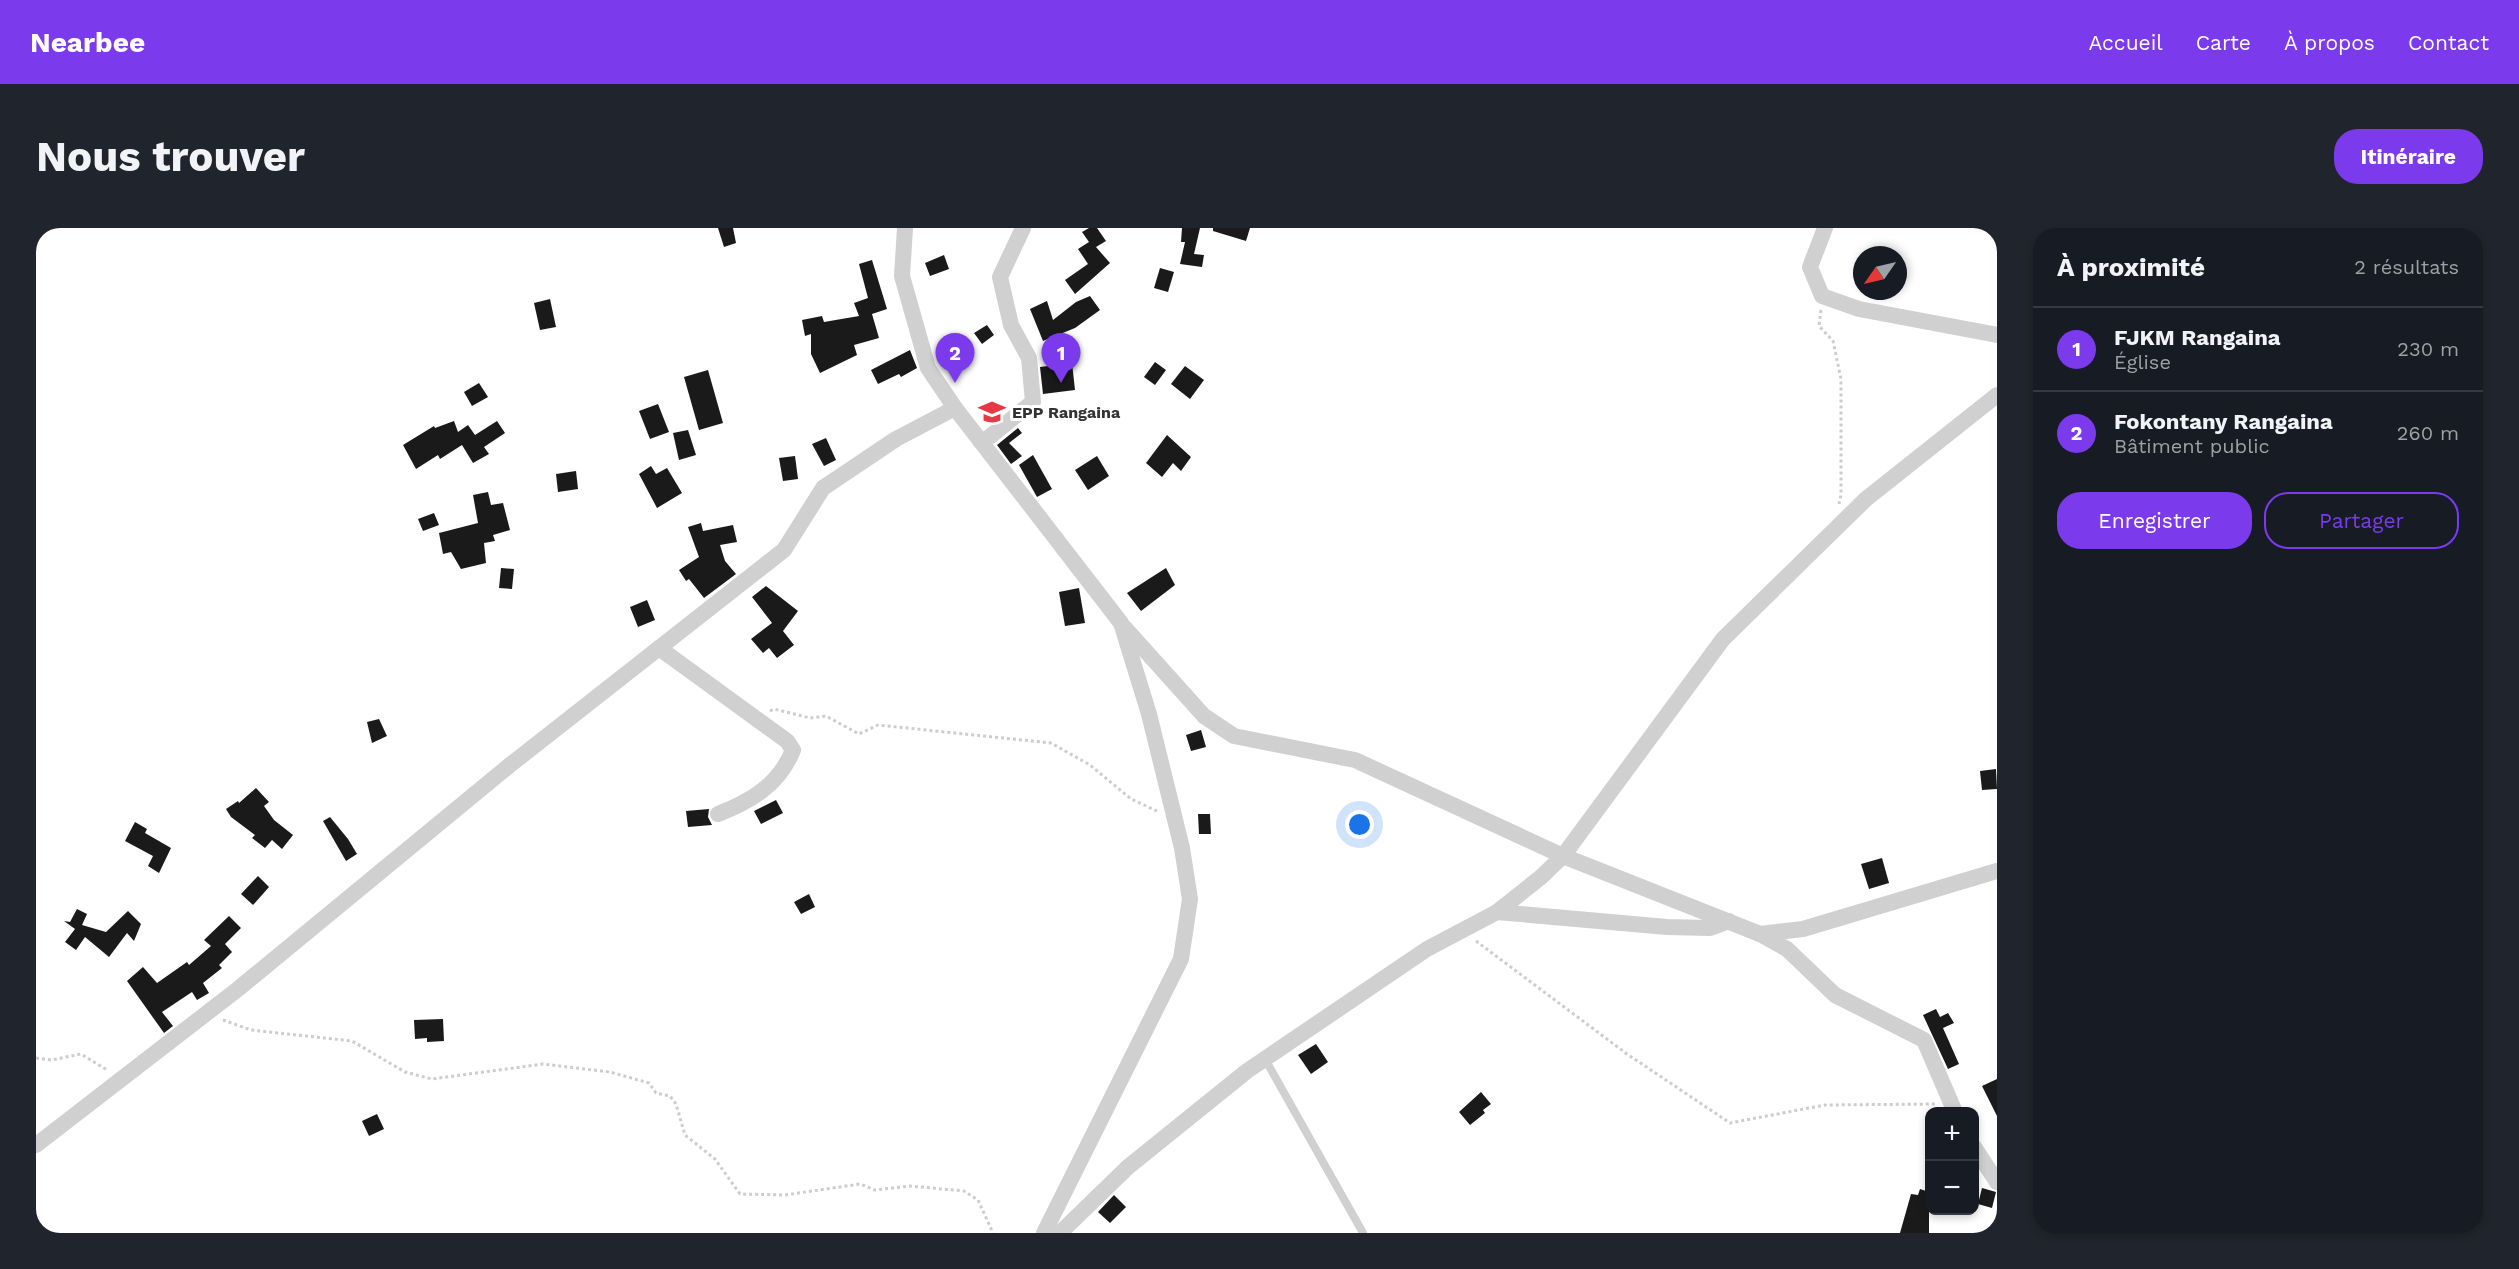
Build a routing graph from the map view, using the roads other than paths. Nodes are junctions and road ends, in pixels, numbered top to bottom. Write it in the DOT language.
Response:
graph roads {
  1 [pos="905,228"];
  2 [pos="1023,228"];
  3 [pos="1825,228"];
  4 [pos="1997,335"];
  5 [pos="1997,395"];
  6 [pos="955,408"];
  7 [pos="980,441"];
  8 [pos="1121,622"];
  9 [pos="659,648"];
  10 [pos="717,814"];
  11 [pos="1563,856"];
  12 [pos="1997,871"];
  13 [pos="1497,912"];
  14 [pos="1729,921"];
  15 [pos="1760,934"];
  16 [pos="1265,1059"];
  17 [pos="1953,1107"];
  18 [pos="36,1145"];
  19 [pos="1979,1155"];
  20 [pos="1997,1182"];
  21 [pos="1044,1233"];
  22 [pos="1060,1233"];
  23 [pos="1363,1233"];
  1 -- 6 [label="street"];
  2 -- 7 [label="street"];
  3 -- 4 [label="street"];
  5 -- 11 [label="street"];
  6 -- 7 [label="street"];
  6 -- 9 [label="street"];
  7 -- 8 [label="street"];
  8 -- 11 [label="street"];
  8 -- 21 [label="street"];
  9 -- 10 [label="street"];
  9 -- 18 [label="street"];
  11 -- 13 [label="street"];
  11 -- 14 [label="street"];
  12 -- 15 [label="street"];
  13 -- 14 [label="street"];
  13 -- 16 [label="street"];
  14 -- 15 [label="street"];
  15 -- 17 [label="street"];
  16 -- 22 [label="street"];
  16 -- 23 [label="lane"];
  19 -- 20 [label="street"];
}
